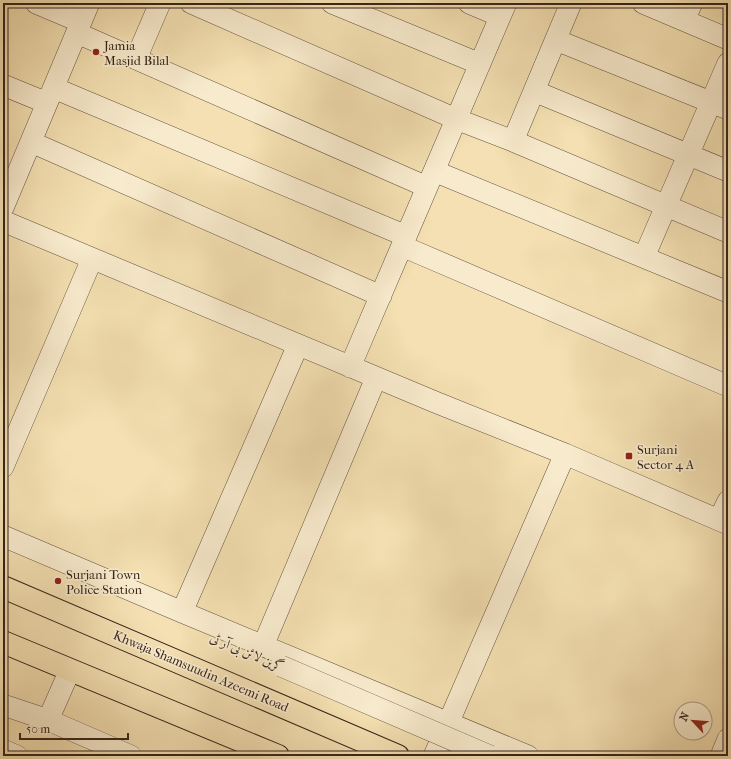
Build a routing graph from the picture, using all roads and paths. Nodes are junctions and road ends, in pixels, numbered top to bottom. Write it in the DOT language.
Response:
graph roads {
  1 [pos="36,3"];
  2 [pos="89,3"];
  3 [pos="160,3"];
  4 [pos="191,3"];
  5 [pos="332,3"];
  6 [pos="469,3"];
  7 [pos="571,3"];
  8 [pos="643,3"];
  9 [pos="503,10"];
  10 [pos="688,12"];
  11 [pos="79,28"];
  12 [pos="728,39"];
  13 [pos="556,40"];
  14 [pos="136,59"];
  15 [pos="728,63"];
  16 [pos="480,64"];
  17 [pos="3,85"];
  18 [pos="534,91"];
  19 [pos="50,96"];
  20 [pos="720,106"];
  21 [pos="456,119"];
  22 [pos="513,141"];
  23 [pos="31,142"];
  24 [pos="688,155"];
  25 [pos="728,171"];
  26 [pos="431,179"];
  27 [pos="666,206"];
  28 [pos="3,208"];
  29 [pos="3,221"];
  30 [pos="728,232"];
  31 [pos="404,241"];
  32 [pos="644,257"];
  33 [pos="92,259"];
  34 [pos="728,292"];
  35 [pos="381,296"];
  36 [pos="298,345"];
  37 [pos="350,367"];
  38 [pos="376,378"];
  39 [pos="728,386"];
  40 [pos="564,454"];
  41 [pos="3,467"];
  42 [pos="728,501"];
  43 [pos="724,522"];
  44 [pos="3,536"];
  45 [pos="3,550"];
  46 [pos="3,587"];
  47 [pos="182,612"];
  48 [pos="3,642"];
  49 [pos="263,646"];
  50 [pos="70,670"];
  51 [pos="3,705"];
  52 [pos="48,720"];
  53 [pos="448,723"];
  54 [pos="728,739"];
  55 [pos="3,750"];
  56 [pos="17,756"];
  57 [pos="131,756"];
  58 [pos="278,756"];
  59 [pos="398,756"];
  60 [pos="434,756"];
  61 [pos="490,756"];
  62 [pos="528,756"];
  63 [pos="721,756"];
  1 -- 11 [label="street"];
  2 -- 11 [label="street"];
  3 -- 14 [label="street"];
  4 -- 21 [label="street"];
  5 -- 16 [label="street"];
  6 -- 9 [label="street"];
  7 -- 13 [label="street"];
  8 -- 10 [label="street"];
  9 -- 16 [label="street"];
  10 -- 12 [label="street"];
  11 -- 14 [label="street"];
  11 -- 19 [label="street"];
  13 -- 18 [label="street"];
  13 -- 20 [label="street"];
  14 -- 26 [label="street"];
  15 -- 20 [label="street"];
  16 -- 21 [label="street"];
  17 -- 19 [label="street"];
  18 -- 22 [label="street"];
  18 -- 24 [label="street"];
  19 -- 23 [label="street"];
  19 -- 31 [label="street"];
  20 -- 24 [label="street"];
  21 -- 22 [label="street"];
  21 -- 26 [label="street"];
  22 -- 27 [label="street"];
  23 -- 28 [label="street"];
  23 -- 35 [label="street"];
  24 -- 25 [label="street"];
  24 -- 27 [label="street"];
  26 -- 31 [label="street"];
  26 -- 32 [label="street"];
  27 -- 30 [label="street"];
  27 -- 32 [label="street"];
  29 -- 33 [label="street"];
  31 -- 35 [label="street"];
  31 -- 39 [label="street"];
  32 -- 34 [label="street"];
  33 -- 36 [label="street"];
  33 -- 41 [label="street"];
  35 -- 37 [label="street"];
  36 -- 37 [label="street"];
  36 -- 47 [label="street"];
  37 -- 38 [label="street"];
  38 -- 40 [label="street"];
  38 -- 49 [label="street"];
  40 -- 43 [label="street"];
  40 -- 53 [label="street"];
  42 -- 43 [label="street"];
  44 -- 47 [label="street"];
  45 -- 61 [label="street, گرین لائن بی آر ٹی, bridge"];
  46 -- 59 [label="main road, Khwaja Shamsuudin Azeemi Road"];
  47 -- 49 [label="street"];
  48 -- 50 [label="main road"];
  49 -- 53 [label="street"];
  50 -- 52 [label="street"];
  50 -- 58 [label="main road"];
  51 -- 52 [label="street"];
  52 -- 57 [label="street"];
  53 -- 60 [label="street"];
  53 -- 62 [label="street"];
  54 -- 63 [label="street"];
  55 -- 56 [label="street"];
}
